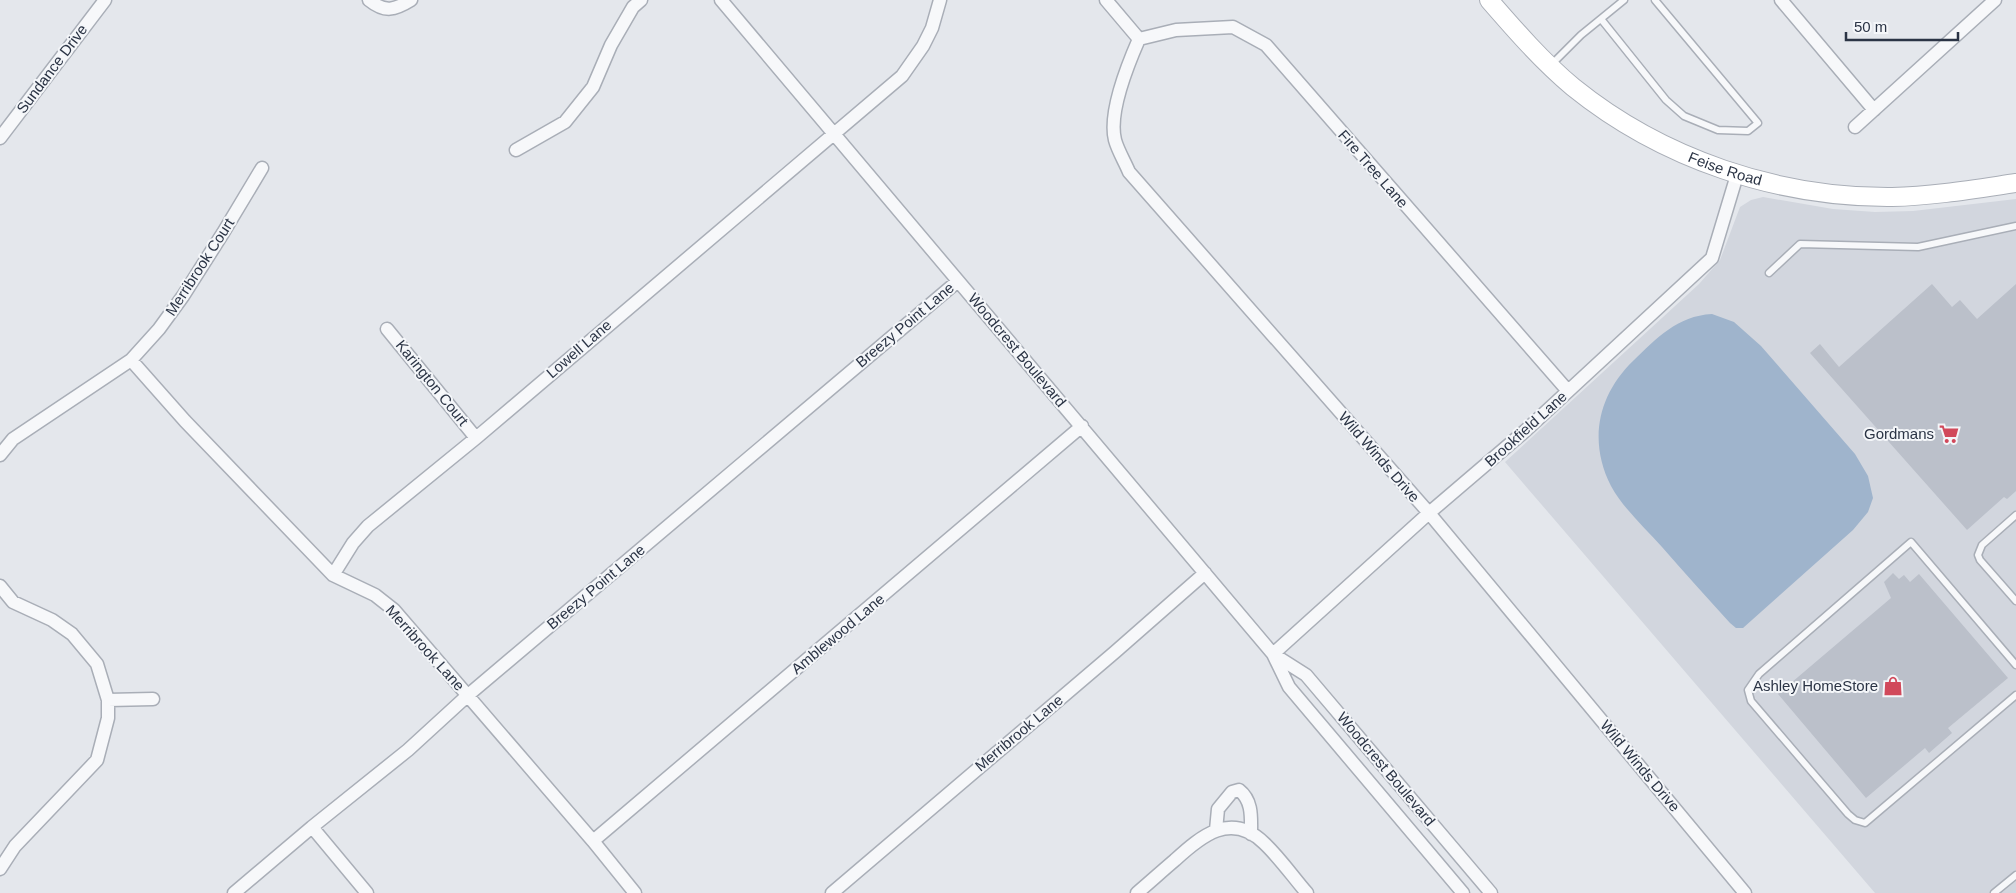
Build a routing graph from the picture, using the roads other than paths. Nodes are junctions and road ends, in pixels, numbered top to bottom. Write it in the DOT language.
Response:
graph roads {
  1 [pos="105,0"];
  2 [pos="369,0"];
  3 [pos="411,0"];
  4 [pos="641,0"];
  5 [pos="721,0"];
  6 [pos="940,0"];
  7 [pos="1106,0"];
  8 [pos="1489,0"];
  9 [pos="1624,0"];
  10 [pos="1654,0"];
  11 [pos="1781,0"];
  12 [pos="1995,0"];
  13 [pos="1601,19"];
  14 [pos="1139,38"];
  15 [pos="1551,66"];
  16 [pos="1874,110"];
  17 [pos="1855,127"];
  18 [pos="835,133"];
  19 [pos="0,138"];
  20 [pos="516,150"];
  21 [pos="262,168"];
  22 [pos="1737,175"];
  23 [pos="2016,183"];
  24 [pos="2016,226"];
  25 [pos="1769,272"];
  26 [pos="958,281"];
  27 [pos="387,329"];
  28 [pos="131,360"];
  29 [pos="1568,392"];
  30 [pos="1082,426"];
  31 [pos="476,438"];
  32 [pos="0,455"];
  33 [pos="1429,514"];
  34 [pos="2016,515"];
  35 [pos="1205,573"];
  36 [pos="333,574"];
  37 [pos="0,586"];
  38 [pos="2016,601"];
  39 [pos="1274,654"];
  40 [pos="2016,664"];
  41 [pos="2016,695"];
  42 [pos="467,696"];
  43 [pos="153,699"];
  44 [pos="108,700"];
  45 [pos="312,827"];
  46 [pos="1216,830"];
  47 [pos="1252,834"];
  48 [pos="593,841"];
  49 [pos="0,869"];
  50 [pos="2016,875"];
  51 [pos="234,893"];
  52 [pos="367,893"];
  53 [pos="636,893"];
  54 [pos="832,893"];
  55 [pos="1138,893"];
  56 [pos="1307,893"];
  57 [pos="1464,893"];
  58 [pos="1491,893"];
  59 [pos="1745,893"];
  60 [pos="1994,893"];
  1 -- 19 [label="street, Sundance Drive"];
  2 -- 3 [label="street"];
  4 -- 20 [label="street"];
  5 -- 18 [label="street, Woodcrest Boulevard"];
  6 -- 18 [label="street, Lowell Lane"];
  7 -- 14 [label="street"];
  8 -- 15 [label="main road, Feise Road"];
  9 -- 13 [label="lane"];
  10 -- 13 [label="lane"];
  11 -- 16 [label="street"];
  12 -- 16 [label="street"];
  13 -- 15 [label="lane"];
  14 -- 29 [label="street, Fire Tree Lane"];
  14 -- 33 [label="street, Wild Winds Drive"];
  15 -- 22 [label="main road, Feise Road"];
  16 -- 17 [label="street"];
  18 -- 26 [label="street, Woodcrest Boulevard"];
  18 -- 31 [label="street, Lowell Lane"];
  21 -- 28 [label="street, Merribrook Court"];
  22 -- 23 [label="main road, Feise Road"];
  22 -- 29 [label="street, Brookfield Lane"];
  24 -- 25 [label="lane"];
  26 -- 30 [label="street, Woodcrest Boulevard"];
  26 -- 42 [label="street, Breezy Point Lane"];
  27 -- 31 [label="street, Karington Court"];
  28 -- 32 [label="street, Merribrook Court"];
  28 -- 36 [label="street, Merribrook Lane"];
  29 -- 33 [label="street, Brookfield Lane"];
  30 -- 35 [label="street, Woodcrest Boulevard"];
  30 -- 48 [label="street, Amblewood Lane"];
  31 -- 36 [label="street, Lowell Lane"];
  33 -- 39 [label="street, Brookfield Lane"];
  33 -- 59 [label="street, Wild Winds Drive"];
  34 -- 38 [label="lane"];
  35 -- 39 [label="street, Woodcrest Boulevard"];
  35 -- 54 [label="street, Merribrook Lane"];
  36 -- 42 [label="street, Merribrook Lane"];
  37 -- 44 [label="street"];
  39 -- 57 [label="street, Woodcrest Boulevard"];
  39 -- 58 [label="street, Woodcrest Boulevard"];
  40 -- 41 [label="lane"];
  42 -- 45 [label="street, Breezy Point Lane"];
  42 -- 48 [label="street, Merribrook Lane"];
  43 -- 44 [label="street"];
  44 -- 49 [label="street"];
  45 -- 51 [label="street, Breezy Point Lane"];
  45 -- 52 [label="street"];
  46 -- 47 [label="street"];
  46 -- 47 [label="street"];
  46 -- 55 [label="street"];
  47 -- 56 [label="street"];
  48 -- 53 [label="street, Merribrook Lane"];
  50 -- 60 [label="lane"];
}
